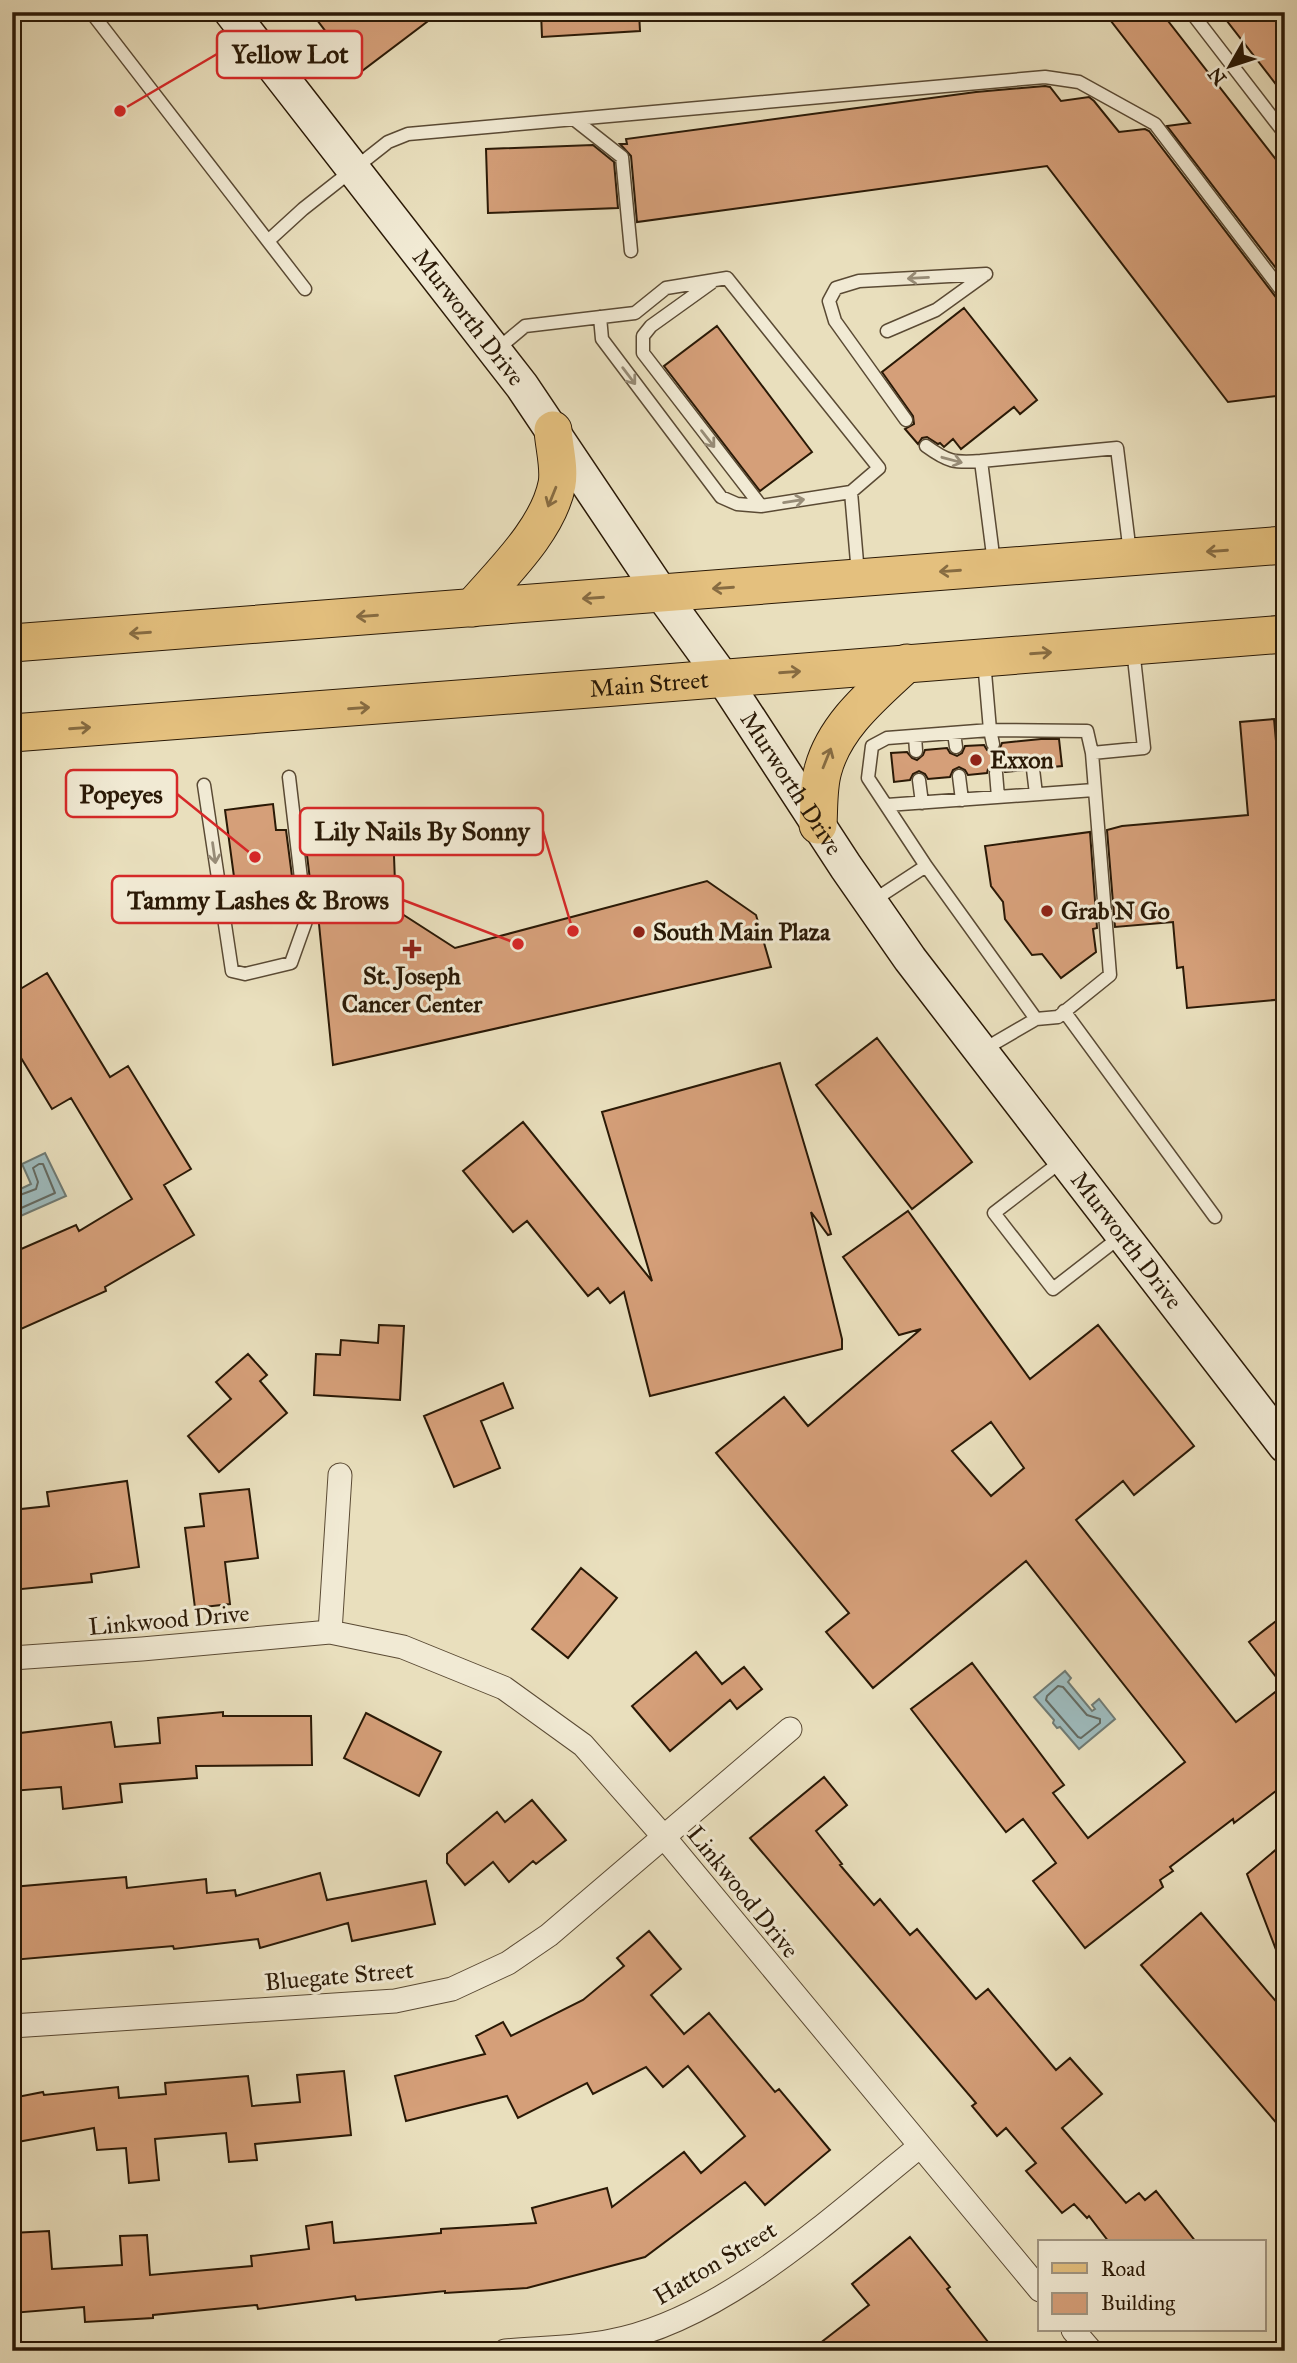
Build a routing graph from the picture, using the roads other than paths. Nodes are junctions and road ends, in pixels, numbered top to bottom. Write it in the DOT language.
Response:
graph roads {
  1 [pos="92,12"];
  2 [pos="231,12"];
  3 [pos="1192,12"];
  4 [pos="575,120"];
  5 [pos="1285,134"];
  6 [pos="355,169"];
  7 [pos="268,241"];
  8 [pos="631,251"];
  9 [pos="714,280"];
  10 [pos="305,289"];
  11 [pos="1285,295"];
  12 [pos="600,317"];
  13 [pos="887,331"];
  14 [pos="495,351"];
  15 [pos="906,420"];
  16 [pos="553,430"];
  17 [pos="926,446"];
  18 [pos="981,461"];
  19 [pos="851,492"];
  20 [pos="761,506"];
  21 [pos="1285,545"];
  22 [pos="1130,557"];
  23 [pos="994,567"];
  24 [pos="859,578"];
  25 [pos="662,593"];
  26 [pos="472,608"];
  27 [pos="1285,634"];
  28 [pos="12,643"];
  29 [pos="1133,646"];
  30 [pos="984,657"];
  31 [pos="907,663"];
  32 [pos="722,677"];
  33 [pos="12,733"];
  34 [pos="954,733"];
  35 [pos="915,736"];
  36 [pos="991,737"];
  37 [pos="956,747"];
  38 [pos="916,751"];
  39 [pos="1092,753"];
  40 [pos="1033,769"];
  41 [pos="996,773"];
  42 [pos="959,776"];
  43 [pos="289,777"];
  44 [pos="919,779"];
  45 [pos="204,785"];
  46 [pos="1094,790"];
  47 [pos="1036,794"];
  48 [pos="998,797"];
  49 [pos="962,800"];
  50 [pos="922,803"];
  51 [pos="887,805"];
  52 [pos="818,825"];
  53 [pos="926,866"];
  54 [pos="871,902"];
  55 [pos="1065,1011"];
  56 [pos="1036,1019"];
  57 [pos="980,1051"];
  58 [pos="1063,1159"];
  59 [pos="1215,1217"];
  60 [pos="1122,1235"];
  61 [pos="1285,1446"];
  62 [pos="340,1475"];
  63 [pos="330,1632"];
  64 [pos="12,1658"];
  65 [pos="790,1728"];
  66 [pos="664,1837"];
  67 [pos="12,2026"];
  68 [pos="919,2147"];
  69 [pos="1038,2288"];
  70 [pos="1075,2332"];
  71 [pos="505,2351"];
  72 [pos="1091,2351"];
  1 -- 7 [label="lane"];
  2 -- 6 [label="street, Murworth Drive"];
  3 -- 5 [label="lane"];
  4 -- 6 [label="lane"];
  4 -- 8 [label="lane"];
  4 -- 11 [label="lane"];
  6 -- 7 [label="lane"];
  6 -- 14 [label="street, Murworth Drive"];
  7 -- 10 [label="lane"];
  9 -- 12 [label="lane"];
  9 -- 19 [label="lane"];
  9 -- 20 [label="lane, one-way"];
  12 -- 14 [label="lane"];
  12 -- 20 [label="lane, one-way"];
  13 -- 15 [label="lane, one-way"];
  14 -- 16 [label="street, Murworth Drive"];
  16 -- 25 [label="street, Murworth Drive"];
  16 -- 26 [label="main road, one-way"];
  17 -- 18 [label="lane, one-way"];
  18 -- 22 [label="lane"];
  18 -- 23 [label="lane"];
  20 -- 19 [label="lane, one-way"];
  19 -- 24 [label="lane"];
  21 -- 22 [label="main road, one-way"];
  22 -- 23 [label="main road"];
  23 -- 24 [label="main road, one-way"];
  24 -- 25 [label="main road, one-way"];
  25 -- 26 [label="main road, one-way"];
  25 -- 32 [label="street, Murworth Drive"];
  26 -- 28 [label="main road, one-way"];
  27 -- 29 [label="main road, Main Street"];
  30 -- 29 [label="main road, Main Street, one-way"];
  29 -- 39 [label="lane"];
  30 -- 31 [label="main road, Main Street"];
  30 -- 36 [label="lane"];
  32 -- 31 [label="main road, Main Street, one-way"];
  52 -- 31 [label="main road, one-way"];
  33 -- 32 [label="main road, Main Street, one-way"];
  32 -- 52 [label="street, Murworth Drive"];
  34 -- 35 [label="lane"];
  34 -- 36 [label="lane"];
  34 -- 37 [label="lane"];
  35 -- 38 [label="lane"];
  35 -- 51 [label="lane"];
  36 -- 39 [label="lane"];
  39 -- 46 [label="lane"];
  40 -- 47 [label="lane"];
  41 -- 48 [label="lane"];
  42 -- 49 [label="lane"];
  45 -- 43 [label="lane, one-way"];
  44 -- 50 [label="lane"];
  46 -- 47 [label="lane"];
  46 -- 55 [label="lane"];
  47 -- 48 [label="lane"];
  48 -- 49 [label="lane"];
  49 -- 50 [label="lane"];
  50 -- 51 [label="lane"];
  51 -- 53 [label="lane"];
  52 -- 54 [label="street, Murworth Drive"];
  53 -- 54 [label="lane"];
  53 -- 56 [label="lane"];
  54 -- 57 [label="street, Murworth Drive"];
  55 -- 56 [label="lane"];
  55 -- 59 [label="lane"];
  56 -- 57 [label="lane"];
  57 -- 58 [label="street, Murworth Drive"];
  58 -- 60 [label="street, Murworth Drive"];
  58 -- 60 [label="lane"];
  60 -- 61 [label="street, Murworth Drive"];
  62 -- 63 [label="street"];
  63 -- 64 [label="street, Linkwood Drive"];
  63 -- 66 [label="street, Linkwood Drive"];
  65 -- 66 [label="street, Bluegate Street"];
  66 -- 67 [label="street, Bluegate Street"];
  66 -- 68 [label="street, Linkwood Drive"];
  68 -- 69 [label="street, Linkwood Drive"];
  68 -- 71 [label="street, Hatton Street"];
  70 -- 72 [label="street"];
}
